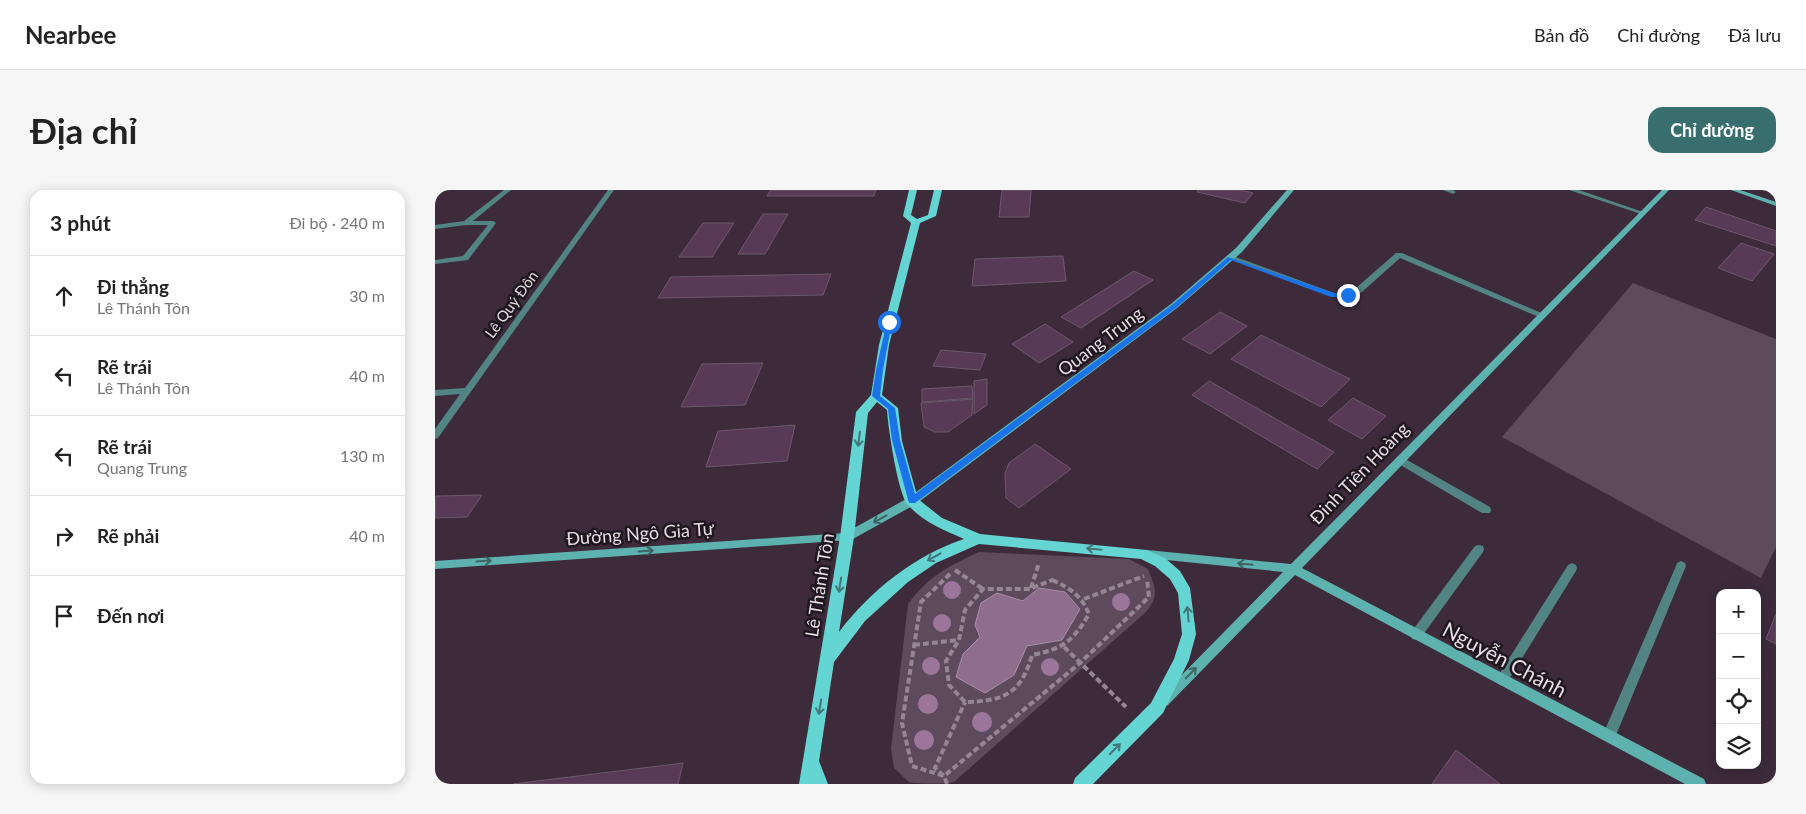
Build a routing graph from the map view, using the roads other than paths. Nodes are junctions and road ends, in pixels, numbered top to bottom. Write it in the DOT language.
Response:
graph roads {
  1 [pos="508,190"];
  2 [pos="611,190"];
  3 [pos="913,190"];
  4 [pos="938,190"];
  5 [pos="1291,190"];
  6 [pos="1572,190"];
  7 [pos="1666,190"];
  8 [pos="1734,190"];
  9 [pos="1776,204"];
  10 [pos="1643,213"];
  11 [pos="916,222"];
  12 [pos="466,223"];
  13 [pos="435,227"];
  14 [pos="1230,258"];
  15 [pos="435,262"];
  16 [pos="1543,316"];
  17 [pos="466,391"];
  18 [pos="435,393"];
  19 [pos="876,396"];
  20 [pos="435,436"];
  21 [pos="1400,460"];
  22 [pos="912,501"];
  23 [pos="1486,510"];
  24 [pos="847,537"];
  25 [pos="979,539"];
  26 [pos="1479,550"];
  27 [pos="1142,554"];
  28 [pos="435,565"];
  29 [pos="1681,566"];
  30 [pos="1572,568"];
  31 [pos="1293,569"];
  32 [pos="1416,635"];
  33 [pos="828,658"];
  34 [pos="1502,680"];
  35 [pos="1157,708"];
  36 [pos="1609,736"];
  37 [pos="811,760"];
  38 [pos="807,784"];
  39 [pos="821,784"];
  40 [pos="1081,784"];
  41 [pos="1699,784"];
  1 -- 12 [label="street"];
  2 -- 17 [label="street, Lê Quý Đôn"];
  3 -- 11 [label="main road"];
  4 -- 11 [label="main road"];
  5 -- 14 [label="street, Quang Trung"];
  6 -- 10 [label="street"];
  7 -- 10 [label="street, Đinh Tiên Hoàng"];
  8 -- 9 [label="street"];
  10 -- 16 [label="street, Đinh Tiên Hoàng"];
  11 -- 19 [label="main road, Lê Thánh Tôn"];
  12 -- 13 [label="street"];
  12 -- 15 [label="street"];
  14 -- 16 [label="street"];
  14 -- 22 [label="street, Quang Trung"];
  16 -- 21 [label="street, Đinh Tiên Hoàng"];
  17 -- 18 [label="street"];
  17 -- 20 [label="street, Lê Quý Đôn"];
  19 -- 22 [label="main road"];
  19 -- 24 [label="main road, Lê Thánh Tôn, one-way"];
  21 -- 23 [label="street"];
  21 -- 31 [label="street, Đinh Tiên Hoàng"];
  22 -- 24 [label="street, Quang Trung, one-way"];
  22 -- 25 [label="main road"];
  28 -- 24 [label="street, Đường Ngô Gia Tự, one-way"];
  24 -- 33 [label="main road, Lê Thánh Tôn, one-way"];
  27 -- 25 [label="main road, one-way"];
  25 -- 33 [label="main road, one-way"];
  26 -- 32 [label="street"];
  31 -- 27 [label="street, one-way"];
  35 -- 27 [label="main road, one-way"];
  29 -- 36 [label="street"];
  30 -- 34 [label="street"];
  31 -- 32 [label="street, Nguyễn Chánh"];
  35 -- 31 [label="street, Đinh Tiên Hoàng, one-way"];
  32 -- 34 [label="street, Nguyễn Chánh"];
  33 -- 37 [label="main road, Lê Thánh Tôn, one-way"];
  34 -- 36 [label="street, Nguyễn Chánh"];
  40 -- 35 [label="main road, Đinh Tiên Hoàng, one-way"];
  36 -- 41 [label="street, Nguyễn Chánh"];
  37 -- 38 [label="main road, Lê Thánh Tôn"];
  37 -- 39 [label="main road"];
}
